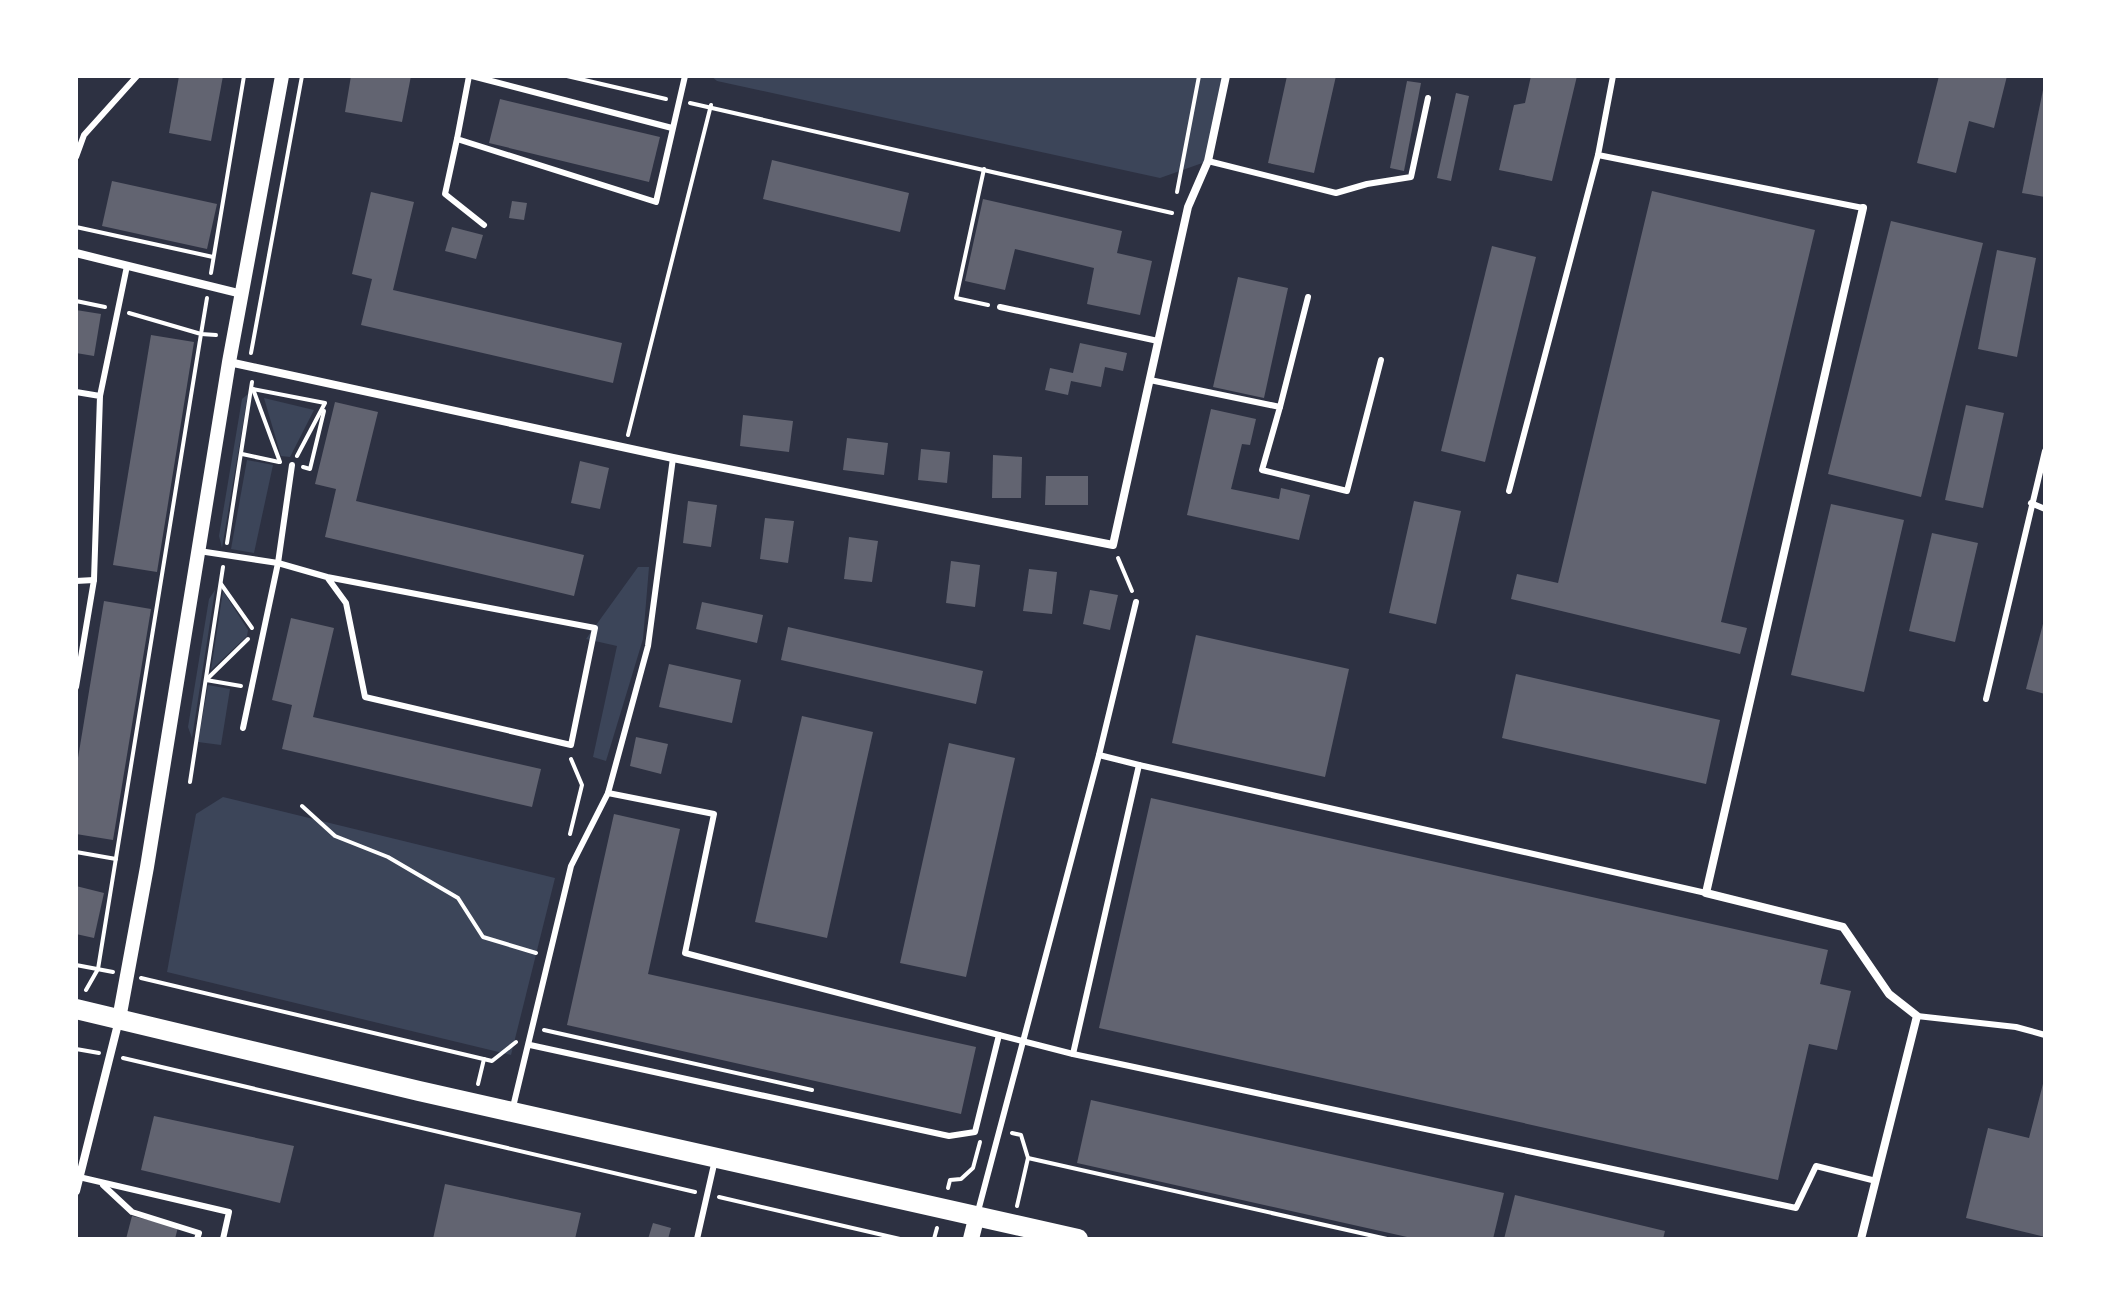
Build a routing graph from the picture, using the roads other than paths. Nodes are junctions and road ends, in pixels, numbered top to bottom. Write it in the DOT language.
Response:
graph roads {
  1 [pos="137,76"];
  2 [pos="282,76"];
  3 [pos="470,76"];
  4 [pos="685,76"];
  5 [pos="1226,76"];
  6 [pos="1613,76"];
  7 [pos="1428,98"];
  8 [pos="672,128"];
  9 [pos="457,139"];
  10 [pos="1598,155"];
  11 [pos="76,157"];
  12 [pos="1208,161"];
  13 [pos="1863,208"];
  14 [pos="484,225"];
  15 [pos="76,253"];
  16 [pos="127,266"];
  17 [pos="243,294"];
  18 [pos="1308,297"];
  19 [pos="1000,307"];
  20 [pos="1158,341"];
  21 [pos="1381,360"];
  22 [pos="229,362"];
  23 [pos="1150,380"];
  24 [pos="76,392"];
  25 [pos="100,396"];
  26 [pos="1280,407"];
  27 [pos="2045,451"];
  28 [pos="673,458"];
  29 [pos="292,465"];
  30 [pos="1509,491"];
  31 [pos="2031,503"];
  32 [pos="2045,509"];
  33 [pos="199,551"];
  34 [pos="278,563"];
  35 [pos="327,577"];
  36 [pos="94,580"];
  37 [pos="76,581"];
  38 [pos="1136,602"];
  39 [pos="76,687"];
  40 [pos="1986,699"];
  41 [pos="243,728"];
  42 [pos="1099,755"];
  43 [pos="1139,765"];
  44 [pos="608,793"];
  45 [pos="1706,893"];
  46 [pos="80,1002"];
  47 [pos="1917,1016"];
  48 [pos="119,1019"];
  49 [pos="999,1035"];
  50 [pos="2045,1035"];
  51 [pos="1024,1041"];
  52 [pos="530,1045"];
  53 [pos="1073,1054"];
  54 [pos="512,1111"];
  55 [pos="716,1156"];
  56 [pos="79,1177"];
  57 [pos="1876,1181"];
  58 [pos="100,1182"];
  59 [pos="76,1191"];
  60 [pos="977,1215"];
  61 [pos="197,1239"];
  62 [pos="223,1239"];
  63 [pos="697,1239"];
  64 [pos="971,1239"];
  65 [pos="1078,1239"];
  66 [pos="1861,1239"];
  1 -- 11 [label="lane"];
  2 -- 17 [label="street"];
  3 -- 8 [label="lane"];
  3 -- 9 [label="lane"];
  4 -- 8 [label="lane"];
  5 -- 12 [label="street"];
  6 -- 10 [label="lane"];
  7 -- 12 [label="lane"];
  8 -- 9 [label="lane"];
  9 -- 14 [label="lane"];
  10 -- 13 [label="lane"];
  10 -- 30 [label="lane"];
  12 -- 20 [label="street"];
  13 -- 45 [label="street"];
  15 -- 16 [label="street"];
  16 -- 17 [label="street"];
  16 -- 25 [label="lane"];
  17 -- 22 [label="street"];
  18 -- 26 [label="lane"];
  19 -- 20 [label="lane"];
  20 -- 23 [label="street"];
  21 -- 26 [label="lane"];
  22 -- 28 [label="street"];
  22 -- 33 [label="street"];
  23 -- 26 [label="lane"];
  23 -- 28 [label="street"];
  24 -- 25 [label="lane"];
  25 -- 36 [label="lane"];
  27 -- 31 [label="lane"];
  28 -- 44 [label="lane"];
  29 -- 34 [label="lane"];
  31 -- 32 [label="lane"];
  31 -- 40 [label="lane"];
  33 -- 34 [label="lane"];
  33 -- 48 [label="street"];
  34 -- 35 [label="lane"];
  34 -- 41 [label="lane"];
  35 -- 35 [label="lane"];
  36 -- 37 [label="lane"];
  36 -- 39 [label="lane"];
  38 -- 42 [label="lane"];
  42 -- 43 [label="lane"];
  42 -- 51 [label="lane"];
  43 -- 45 [label="lane"];
  43 -- 53 [label="lane"];
  44 -- 49 [label="lane"];
  44 -- 52 [label="lane"];
  45 -- 47 [label="street"];
  46 -- 48 [label="main road"];
  47 -- 50 [label="lane"];
  47 -- 57 [label="street"];
  48 -- 54 [label="main road"];
  48 -- 56 [label="street"];
  49 -- 51 [label="lane"];
  49 -- 52 [label="lane"];
  51 -- 53 [label="lane"];
  51 -- 60 [label="lane"];
  52 -- 54 [label="lane"];
  53 -- 57 [label="lane"];
  54 -- 55 [label="main road"];
  55 -- 60 [label="main road"];
  55 -- 63 [label="lane"];
  56 -- 58 [label="lane"];
  56 -- 59 [label="street"];
  57 -- 66 [label="street"];
  58 -- 61 [label="lane"];
  58 -- 62 [label="lane"];
  60 -- 64 [label="main road"];
  60 -- 65 [label="main road"];
}
